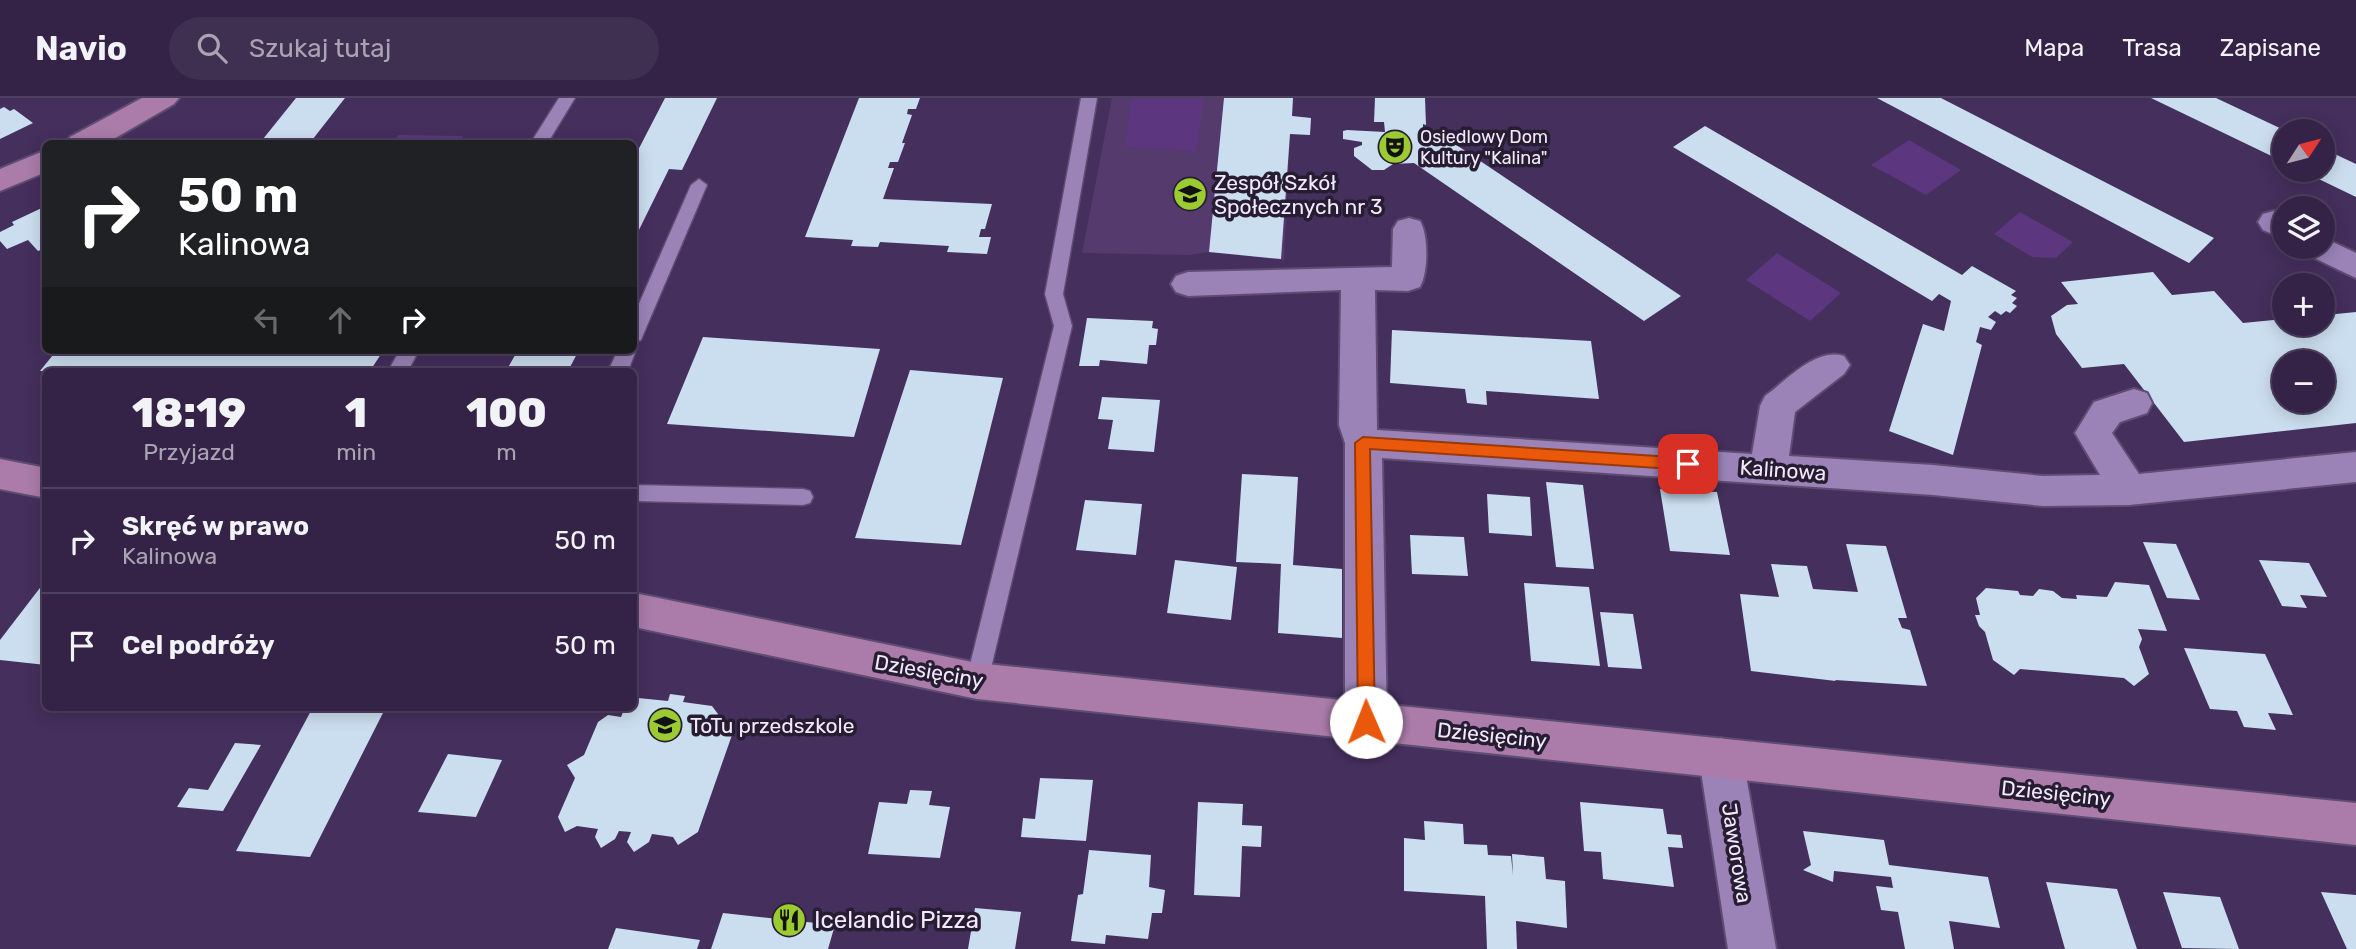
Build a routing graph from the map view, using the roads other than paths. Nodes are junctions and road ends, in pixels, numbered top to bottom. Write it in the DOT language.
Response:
graph roads {
  1 [pos="164,98"];
  2 [pos="567,98"];
  3 [pos="1089,98"];
  4 [pos="87,140"];
  5 [pos="541,140"];
  6 [pos="42,162"];
  7 [pos="0,181"];
  8 [pos="699,185"];
  9 [pos="1409,229"];
  10 [pos="2335,256"];
  11 [pos="2356,267"];
  12 [pos="1358,278"];
  13 [pos="1188,284"];
  14 [pos="637,328"];
  15 [pos="1832,365"];
  16 [pos="2134,403"];
  17 [pos="1363,443"];
  18 [pos="2356,467"];
  19 [pos="1768,470"];
  20 [pos="0,474"];
  21 [pos="42,482"];
  22 [pos="2129,490"];
  23 [pos="637,493"];
  24 [pos="803,498"];
  25 [pos="637,611"];
  26 [pos="977,681"];
  27 [pos="1366,722"];
  28 [pos="1721,758"];
  29 [pos="2356,824"];
  30 [pos="1752,949"];
  1 -- 4 [label="street"];
  2 -- 5 [label="lane"];
  3 -- 26 [label="lane"];
  6 -- 7 [label="street"];
  8 -- 14 [label="lane"];
  9 -- 12 [label="street"];
  10 -- 11 [label="street"];
  12 -- 13 [label="street"];
  12 -- 17 [label="street"];
  15 -- 19 [label="street"];
  16 -- 22 [label="street"];
  17 -- 19 [label="street, Kalinowa"];
  17 -- 27 [label="street"];
  18 -- 22 [label="street, Kalinowa"];
  19 -- 22 [label="street, Kalinowa"];
  20 -- 21 [label="street"];
  23 -- 24 [label="lane"];
  25 -- 26 [label="street, Dziesięciny"];
  26 -- 27 [label="street, Dziesięciny"];
  27 -- 28 [label="street, Dziesięciny"];
  28 -- 29 [label="street, Dziesięciny"];
  28 -- 30 [label="street, Jaworowa"];
}
